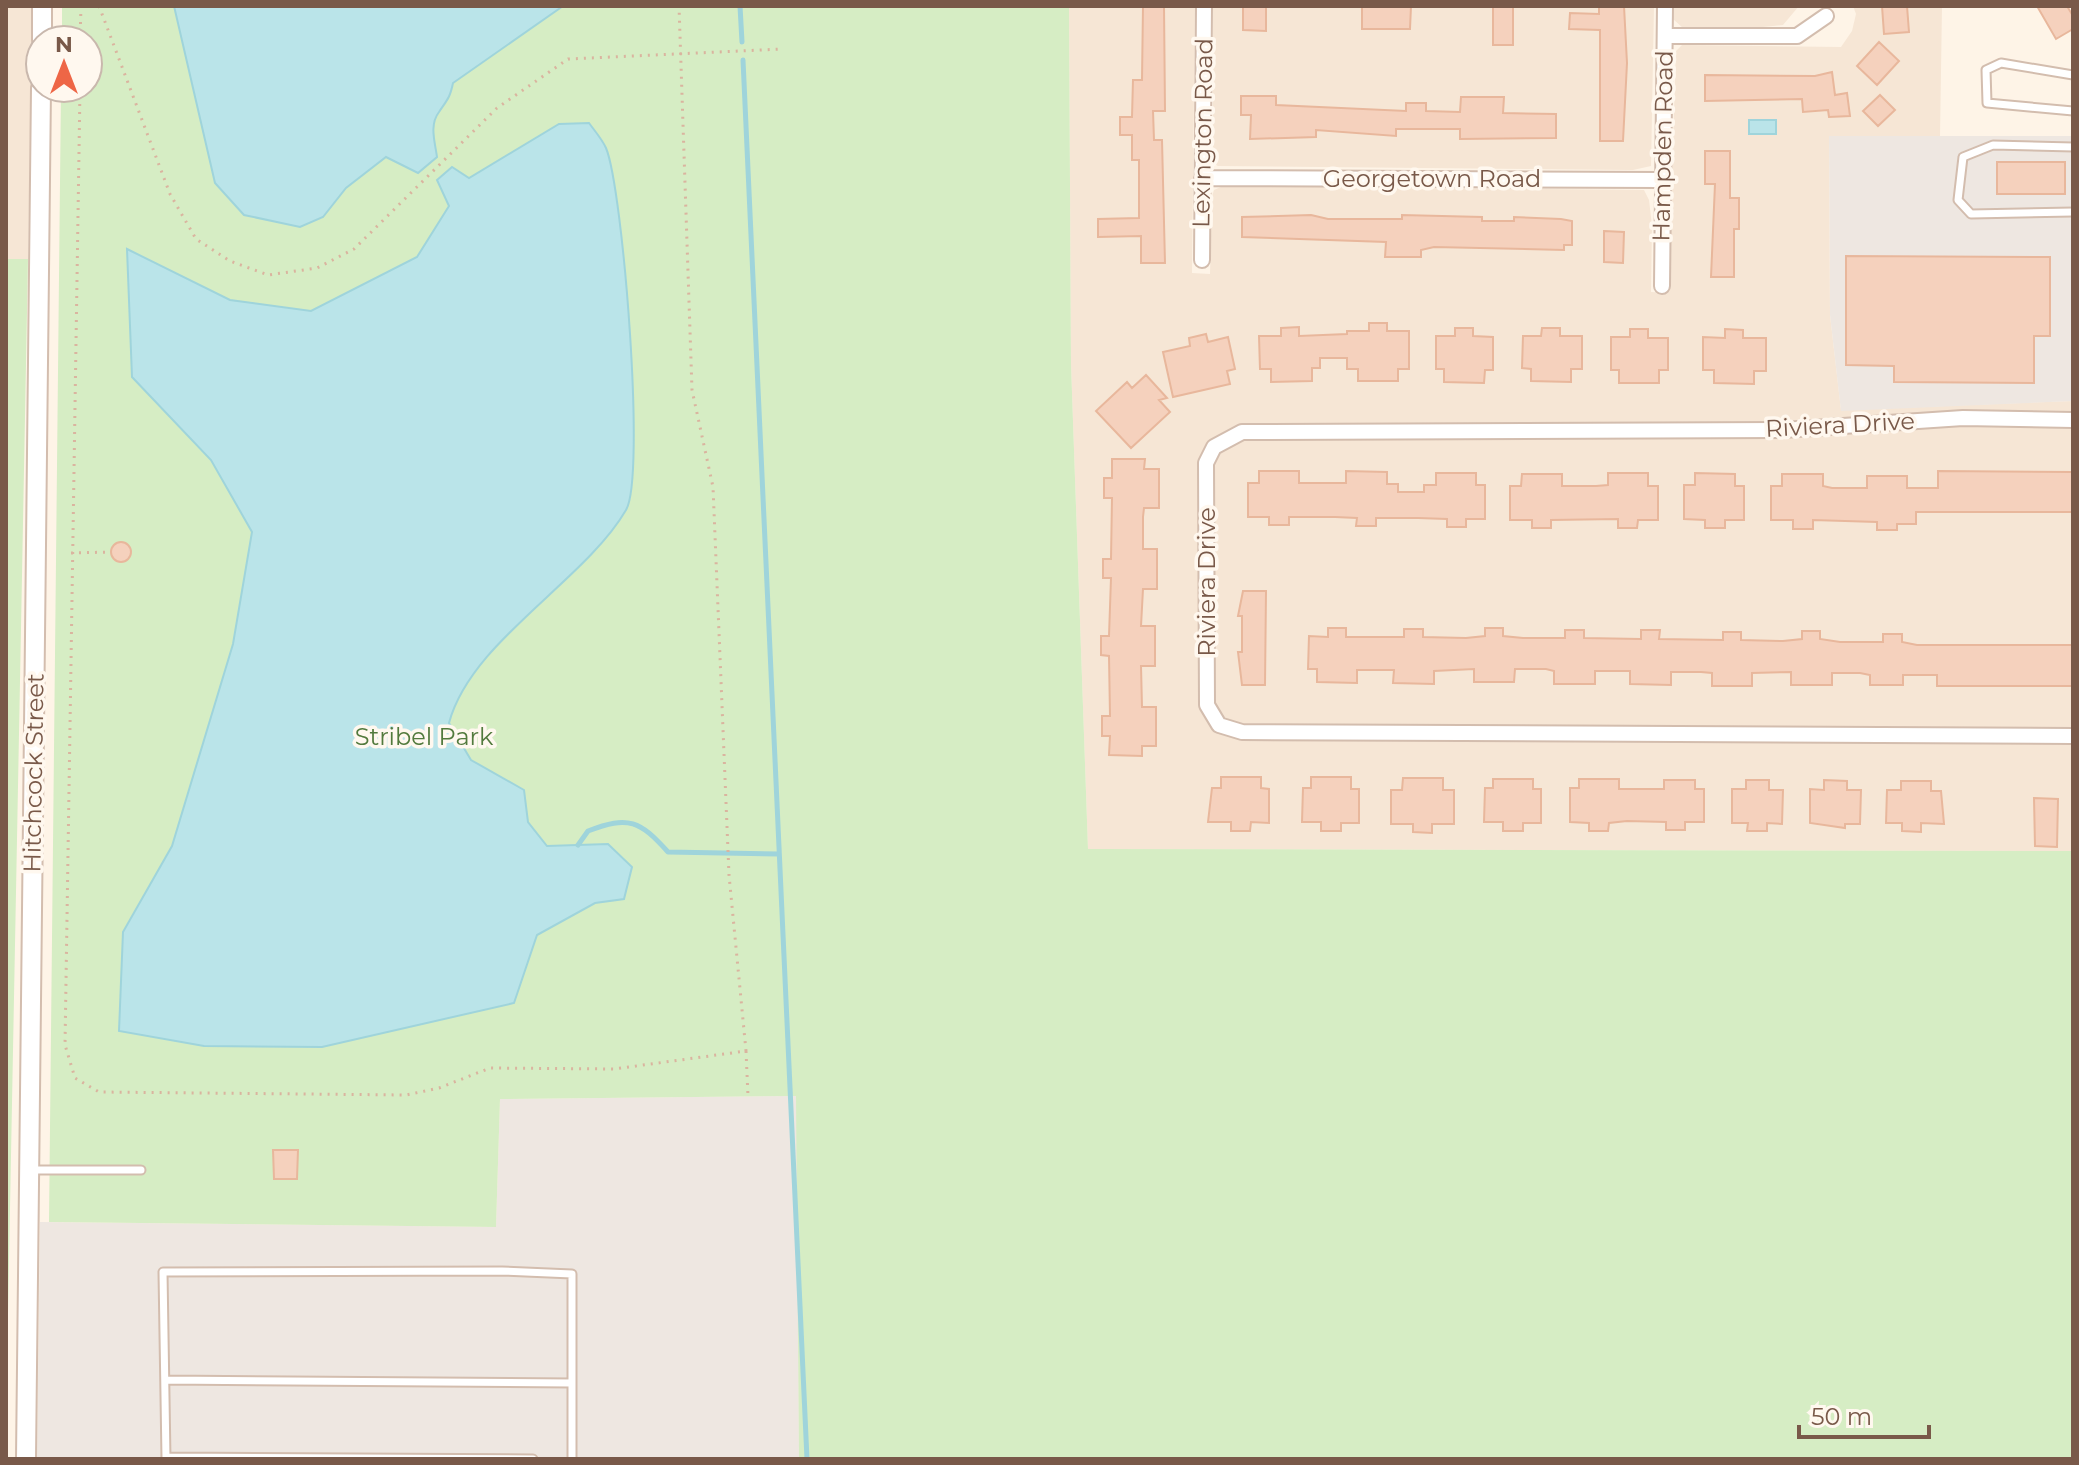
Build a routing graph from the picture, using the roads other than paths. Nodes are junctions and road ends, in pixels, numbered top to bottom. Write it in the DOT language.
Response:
graph roads {
  1 [pos="1204,6"];
  2 [pos="1665,6"];
  3 [pos="1826,16"];
  4 [pos="1665,36"];
  5 [pos="2073,75"];
  6 [pos="41,104"];
  7 [pos="2073,111"];
  8 [pos="2073,147"];
  9 [pos="1202,178"];
  10 [pos="1662,180"];
  11 [pos="2073,212"];
  12 [pos="1202,260"];
  13 [pos="1662,286"];
  14 [pos="2073,420"];
  15 [pos="2073,736"];
  16 [pos="29,1170"];
  17 [pos="141,1170"];
  18 [pos="165,1380"];
  19 [pos="572,1383"];
  20 [pos="166,1458"];
  21 [pos="269,1458"];
  22 [pos="26,1459"];
  23 [pos="533,1459"];
  24 [pos="572,1459"];
  1 -- 9 [label="street, Lexington Road"];
  2 -- 4 [label="street, Hampden Road"];
  3 -- 4 [label="street"];
  4 -- 10 [label="street, Hampden Road"];
  5 -- 7 [label="lane"];
  6 -- 16 [label="street, Hitchcock Street"];
  8 -- 11 [label="lane"];
  9 -- 10 [label="street, Georgetown Road"];
  9 -- 12 [label="street, Lexington Road"];
  10 -- 13 [label="street, Hampden Road"];
  14 -- 15 [label="street, Riviera Drive"];
  16 -- 17 [label="lane"];
  16 -- 22 [label="street, Hitchcock Street"];
  18 -- 19 [label="lane"];
  18 -- 19 [label="lane"];
  18 -- 20 [label="lane"];
  19 -- 24 [label="lane"];
  20 -- 21 [label="lane"];
  21 -- 23 [label="lane"];
}
